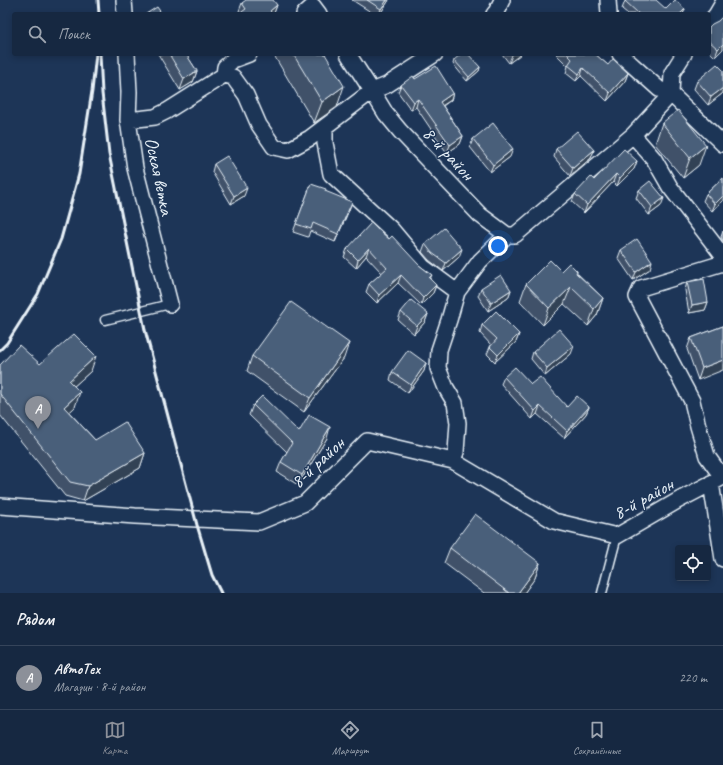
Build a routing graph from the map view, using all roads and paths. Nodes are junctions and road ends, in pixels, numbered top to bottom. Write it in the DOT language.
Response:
graph roads {
  1 [pos="124,0"];
  2 [pos="502,0"];
  3 [pos="608,0"];
  4 [pos="723,3"];
  5 [pos="125,12"];
  6 [pos="496,12"];
  7 [pos="609,12"];
  8 [pos="711,21"];
  9 [pos="127,56"];
  10 [pos="244,56"];
  11 [pos="349,56"];
  12 [pos="432,56"];
  13 [pos="622,56"];
  14 [pos="683,56"];
  15 [pos="224,75"];
  16 [pos="372,91"];
  17 [pos="671,94"];
  18 [pos="128,120"];
  19 [pos="325,127"];
  20 [pos="633,135"];
  21 [pos="723,144"];
  22 [pos="507,235"];
  23 [pos="723,256"];
  24 [pos="723,263"];
  25 [pos="457,292"];
  26 [pos="170,304"];
  27 [pos="105,320"];
  28 [pos="453,461"];
  29 [pos="718,479"];
  30 [pos="0,506"];
  31 [pos="617,536"];
  32 [pos="723,559"];
  33 [pos="602,593"];
  1 -- 5 [label="street"];
  2 -- 6 [label="street"];
  3 -- 7 [label="street"];
  4 -- 8 [label="street"];
  9 -- 18 [label="street, Оская ветка"];
  10 -- 15 [label="street"];
  11 -- 16 [label="street, 8-й район"];
  12 -- 16 [label="street"];
  13 -- 17 [label="street"];
  14 -- 17 [label="street"];
  15 -- 18 [label="street"];
  15 -- 19 [label="street"];
  16 -- 19 [label="street"];
  16 -- 22 [label="street, 8-й район"];
  17 -- 20 [label="street"];
  17 -- 21 [label="street"];
  18 -- 26 [label="street, Оская ветка"];
  19 -- 25 [label="street"];
  20 -- 22 [label="street"];
  20 -- 23 [label="street"];
  22 -- 25 [label="street"];
  24 -- 29 [label="street"];
  25 -- 28 [label="street"];
  26 -- 27 [label="lane"];
  28 -- 30 [label="street, 8-й район"];
  28 -- 31 [label="street, 8-й район"];
  29 -- 31 [label="street, 8-й район"];
  29 -- 32 [label="street"];
  31 -- 33 [label="lane"];
}
